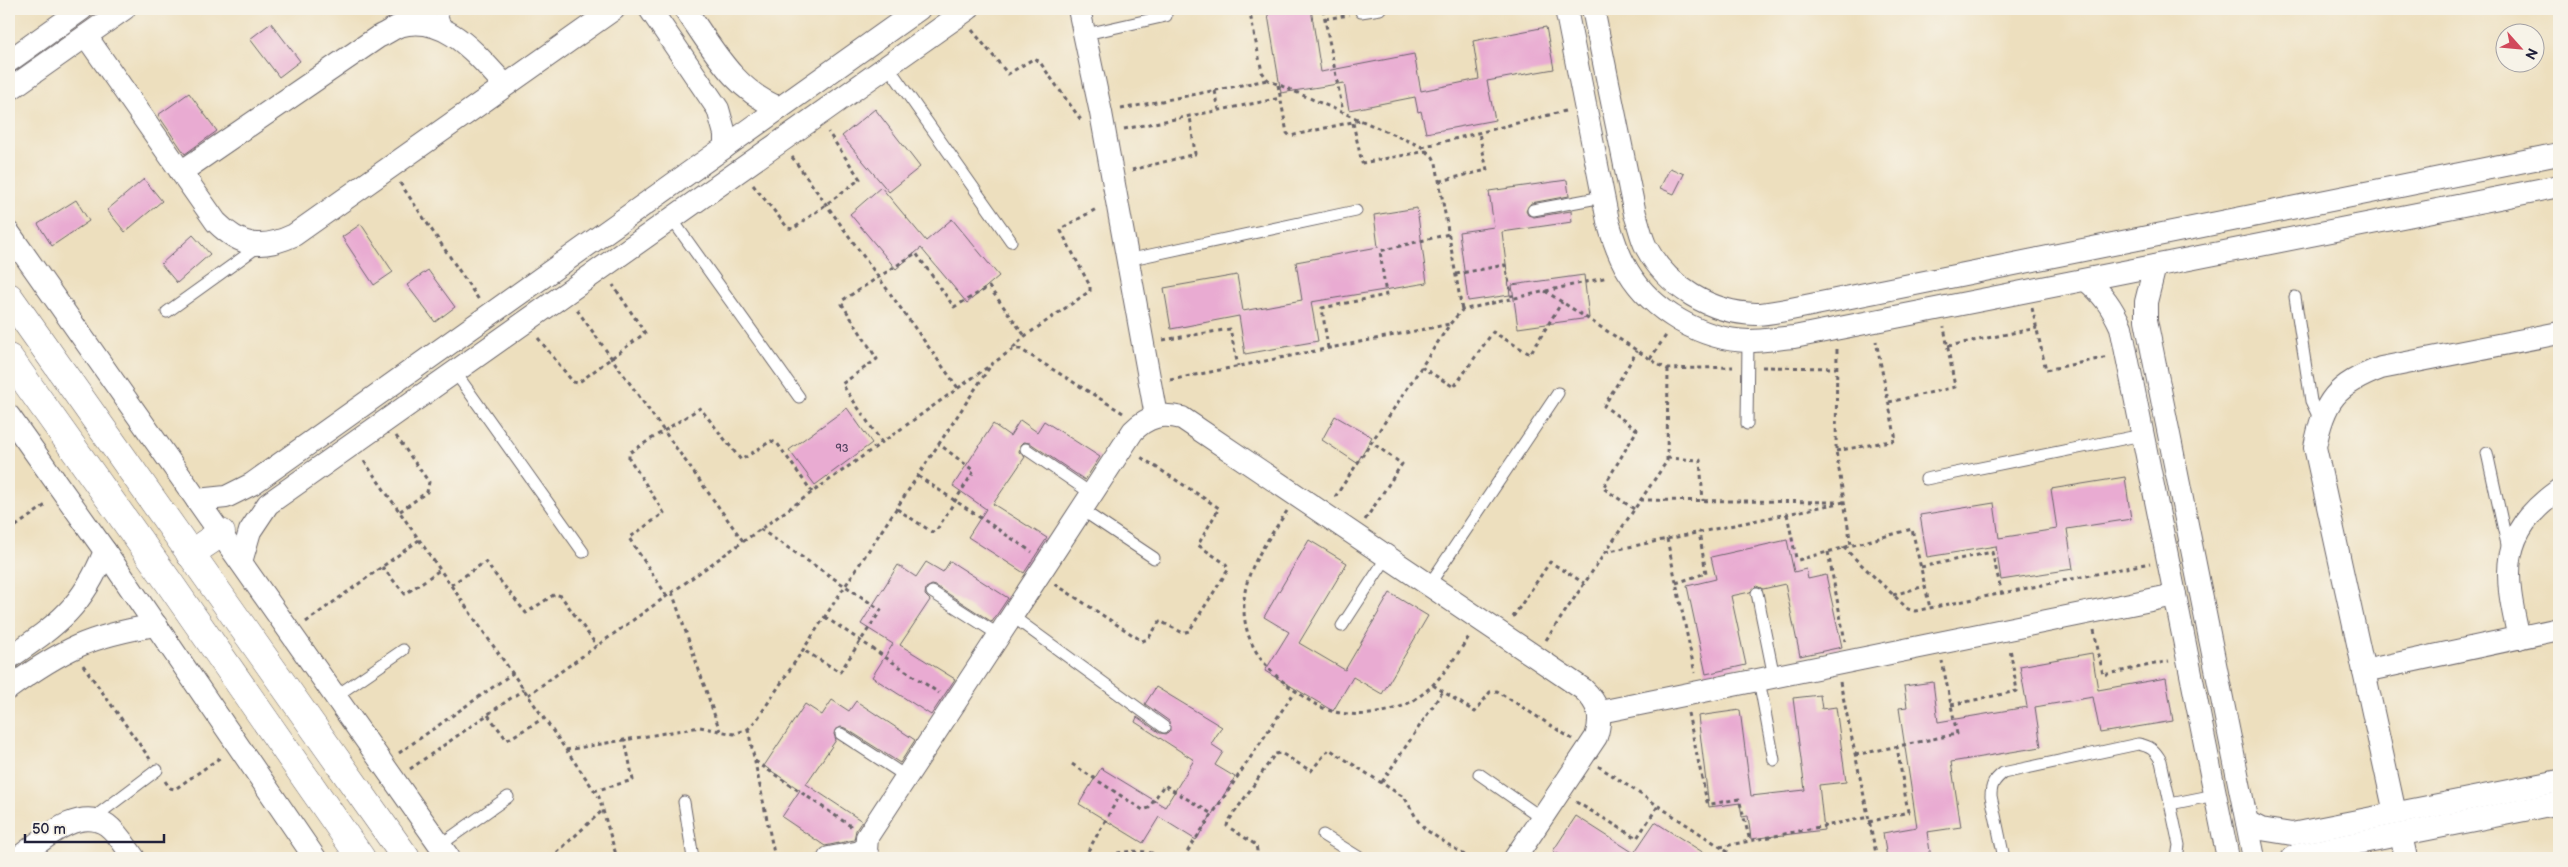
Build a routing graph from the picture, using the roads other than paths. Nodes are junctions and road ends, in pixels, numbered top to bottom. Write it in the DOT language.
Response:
graph roads {
  1 [pos="124,9"];
  2 [pos="440,9"];
  3 [pos="614,9"];
  4 [pos="650,9"];
  5 [pos="685,9"];
  6 [pos="919,9"];
  7 [pos="1079,9"];
  8 [pos="1380,9"];
  9 [pos="1566,9"];
  10 [pos="1593,9"];
  11 [pos="73,11"];
  12 [pos="964,11"];
  13 [pos="1361,12"];
  14 [pos="1166,16"];
  15 [pos="446,30"];
  16 [pos="1086,34"];
  17 [pos="86,36"];
  18 [pos="9,61"];
  19 [pos="887,65"];
  20 [pos="505,86"];
  21 [pos="9,90"];
  22 [pos="780,108"];
  23 [pos="725,147"];
  24 [pos="2559,154"];
  25 [pos="181,172"];
  26 [pos="2427,182"];
  27 [pos="2559,186"];
  28 [pos="1603,197"];
  29 [pos="1533,210"];
  30 [pos="1356,211"];
  31 [pos="2433,211"];
  32 [pos="671,218"];
  33 [pos="9,233"];
  34 [pos="1011,241"];
  35 [pos="2131,242"];
  36 [pos="261,245"];
  37 [pos="1127,260"];
  38 [pos="2146,268"];
  39 [pos="2086,280"];
  40 [pos="9,297"];
  41 [pos="2295,297"];
  42 [pos="167,312"];
  43 [pos="2559,332"];
  44 [pos="1748,341"];
  45 [pos="2127,357"];
  46 [pos="2153,357"];
  47 [pos="9,358"];
  48 [pos="455,372"];
  49 [pos="1558,393"];
  50 [pos="799,397"];
  51 [pos="9,416"];
  52 [pos="1148,420"];
  53 [pos="2320,420"];
  54 [pos="1747,424"];
  55 [pos="2142,435"];
  56 [pos="1026,449"];
  57 [pos="2487,453"];
  58 [pos="1926,479"];
  59 [pos="2559,490"];
  60 [pos="198,500"];
  61 [pos="1087,502"];
  62 [pos="220,533"];
  63 [pos="105,551"];
  64 [pos="583,552"];
  65 [pos="190,554"];
  66 [pos="2510,556"];
  67 [pos="1387,557"];
  68 [pos="1154,558"];
  69 [pos="241,562"];
  70 [pos="1428,585"];
  71 [pos="932,592"];
  72 [pos="1757,593"];
  73 [pos="2175,596"];
  74 [pos="1012,616"];
  75 [pos="156,625"];
  76 [pos="1342,626"];
  77 [pos="2559,629"];
  78 [pos="1000,635"];
  79 [pos="2519,638"];
  80 [pos="402,650"];
  81 [pos="9,658"];
  82 [pos="2364,671"];
  83 [pos="1767,678"];
  84 [pos="9,688"];
  85 [pos="336,696"];
  86 [pos="1600,712"];
  87 [pos="1164,727"];
  88 [pos="841,734"];
  89 [pos="1774,760"];
  90 [pos="157,770"];
  91 [pos="1479,774"];
  92 [pos="907,777"];
  93 [pos="2559,781"];
  94 [pos="2215,795"];
  95 [pos="508,797"];
  96 [pos="684,802"];
  97 [pos="2559,803"];
  98 [pos="2170,804"];
  99 [pos="2396,813"];
  100 [pos="1542,818"];
  101 [pos="92,819"];
  102 [pos="2246,822"];
  103 [pos="1323,835"];
  104 [pos="2401,835"];
  105 [pos="867,849"];
  106 [pos="444,852"];
  107 [pos="18,858"];
  108 [pos="134,858"];
  109 [pos="315,858"];
  110 [pos="361,858"];
  111 [pos="406,858"];
  112 [pos="693,858"];
  113 [pos="829,858"];
  114 [pos="1360,858"];
  115 [pos="1516,858"];
  116 [pos="2004,858"];
  117 [pos="2176,858"];
  118 [pos="2228,858"];
  119 [pos="2254,858"];
  120 [pos="2292,858"];
  121 [pos="2406,858"];
  1 -- 17 [label="street"];
  2 -- 15 [label="lane"];
  3 -- 20 [label="street"];
  4 -- 23 [label="street"];
  5 -- 22 [label="street"];
  6 -- 22 [label="street"];
  7 -- 16 [label="street"];
  8 -- 13 [label="lane"];
  9 -- 28 [label="street"];
  10 -- 35 [label="street"];
  11 -- 18 [label="street"];
  12 -- 19 [label="street"];
  14 -- 16 [label="lane"];
  15 -- 20 [label="street"];
  15 -- 25 [label="street"];
  16 -- 37 [label="street"];
  17 -- 21 [label="street"];
  17 -- 25 [label="street"];
  19 -- 32 [label="street"];
  19 -- 34 [label="lane"];
  20 -- 36 [label="street"];
  22 -- 23 [label="street"];
  23 -- 60 [label="street"];
  24 -- 26 [label="street"];
  25 -- 36 [label="street"];
  26 -- 31 [label="street"];
  26 -- 35 [label="street"];
  27 -- 31 [label="street"];
  28 -- 29 [label="lane"];
  28 -- 44 [label="street"];
  30 -- 37 [label="lane"];
  31 -- 38 [label="street"];
  32 -- 48 [label="street"];
  32 -- 50 [label="lane"];
  33 -- 60 [label="street"];
  35 -- 38 [label="street"];
  36 -- 42 [label="lane"];
  37 -- 52 [label="street"];
  38 -- 39 [label="street"];
  38 -- 46 [label="street"];
  39 -- 44 [label="street"];
  39 -- 45 [label="street"];
  40 -- 65 [label="street"];
  41 -- 53 [label="lane"];
  43 -- 53 [label="street"];
  44 -- 54 [label="lane"];
  45 -- 46 [label="street"];
  45 -- 55 [label="street"];
  46 -- 102 [label="street"];
  47 -- 110 [label="street"];
  48 -- 64 [label="lane"];
  48 -- 69 [label="street"];
  49 -- 70 [label="lane"];
  51 -- 63 [label="street"];
  52 -- 61 [label="street"];
  52 -- 67 [label="street"];
  53 -- 82 [label="street"];
  55 -- 58 [label="lane"];
  55 -- 73 [label="street"];
  56 -- 61 [label="lane"];
  57 -- 66 [label="lane"];
  59 -- 66 [label="street"];
  60 -- 62 [label="street"];
  61 -- 68 [label="lane"];
  61 -- 74 [label="street"];
  62 -- 65 [label="street"];
  62 -- 69 [label="street"];
  63 -- 75 [label="street"];
  63 -- 81 [label="street"];
  65 -- 111 [label="street"];
  66 -- 79 [label="street"];
  67 -- 70 [label="street"];
  67 -- 76 [label="lane"];
  69 -- 85 [label="street"];
  70 -- 86 [label="street"];
  71 -- 78 [label="lane"];
  72 -- 83 [label="lane"];
  73 -- 83 [label="street"];
  73 -- 94 [label="street"];
  74 -- 78 [label="street"];
  74 -- 87 [label="lane"];
  75 -- 84 [label="street"];
  75 -- 109 [label="street"];
  77 -- 79 [label="street"];
  78 -- 92 [label="street"];
  79 -- 82 [label="street"];
  80 -- 85 [label="lane"];
  82 -- 99 [label="street"];
  83 -- 86 [label="street"];
  83 -- 89 [label="lane"];
  85 -- 106 [label="street"];
  86 -- 100 [label="street"];
  88 -- 92 [label="lane"];
  90 -- 101 [label="lane"];
  91 -- 100 [label="lane"];
  92 -- 105 [label="street"];
  93 -- 99 [label="street"];
  94 -- 98 [label="lane"];
  94 -- 118 [label="street"];
  95 -- 106 [label="lane"];
  96 -- 112 [label="lane"];
  97 -- 104 [label="street"];
  98 -- 116 [label="lane"];
  98 -- 117 [label="lane"];
  99 -- 102 [label="street"];
  100 -- 115 [label="street"];
  101 -- 107 [label="street"];
  101 -- 108 [label="street"];
  102 -- 119 [label="street"];
  103 -- 114 [label="lane"];
  104 -- 120 [label="street"];
  104 -- 121 [label="street"];
  105 -- 113 [label="street"];
}
